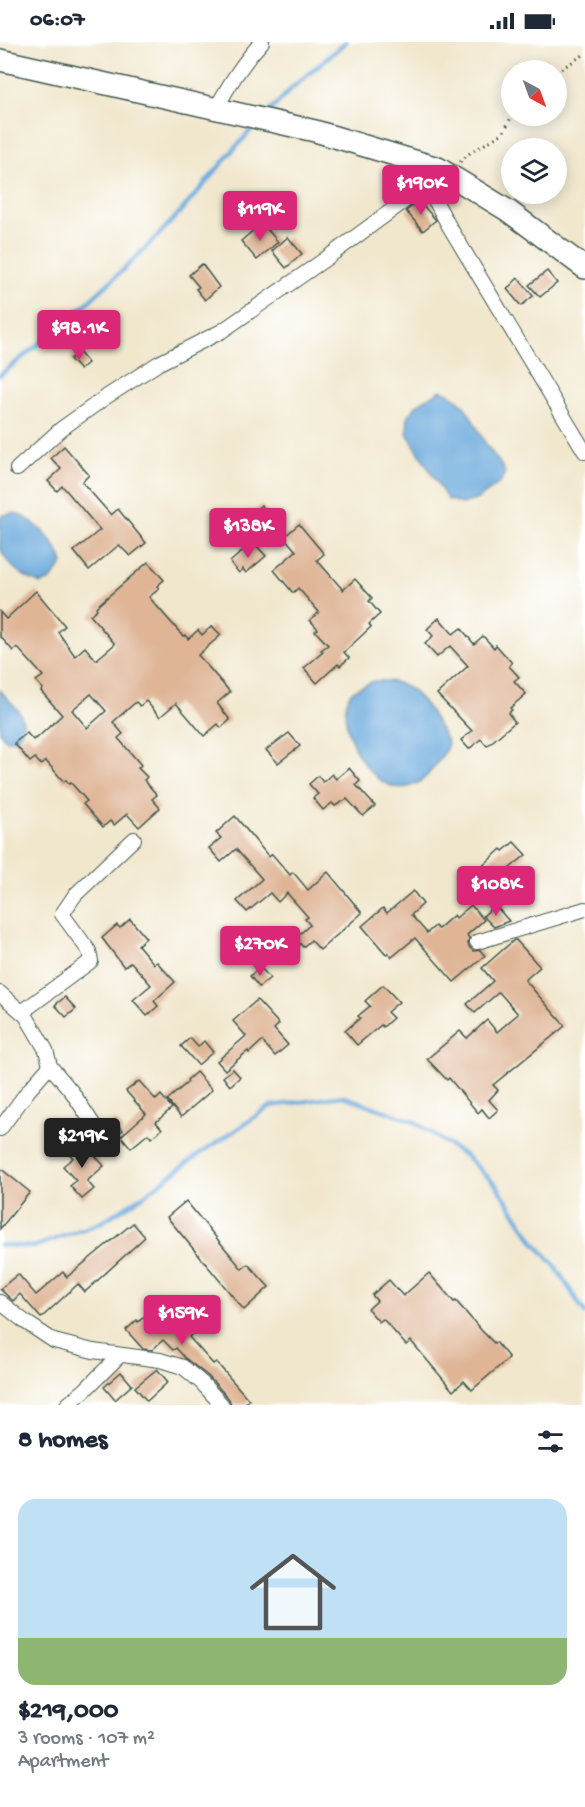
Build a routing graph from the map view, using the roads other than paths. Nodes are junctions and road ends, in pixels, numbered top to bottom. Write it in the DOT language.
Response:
graph roads {
  1 [pos="262,42"];
  2 [pos="0,60"];
  3 [pos="216,109"];
  4 [pos="437,175"];
  5 [pos="585,267"];
  6 [pos="585,452"];
  7 [pos="17,469"];
  8 [pos="134,839"];
  9 [pos="585,909"];
  10 [pos="477,942"];
  11 [pos="0,993"];
  12 [pos="22,1012"];
  13 [pos="50,1066"];
  14 [pos="95,1127"];
  15 [pos="0,1129"];
  16 [pos="0,1302"];
  17 [pos="120,1355"];
  18 [pos="66,1405"];
  19 [pos="222,1405"];
  1 -- 3 [label="street"];
  2 -- 3 [label="main road"];
  3 -- 4 [label="main road"];
  4 -- 5 [label="main road"];
  4 -- 6 [label="street"];
  4 -- 7 [label="street"];
  8 -- 12 [label="street"];
  9 -- 10 [label="street"];
  11 -- 12 [label="street"];
  12 -- 13 [label="street"];
  13 -- 14 [label="street"];
  13 -- 15 [label="street"];
  16 -- 17 [label="street"];
  17 -- 18 [label="street"];
  17 -- 19 [label="street"];
}
